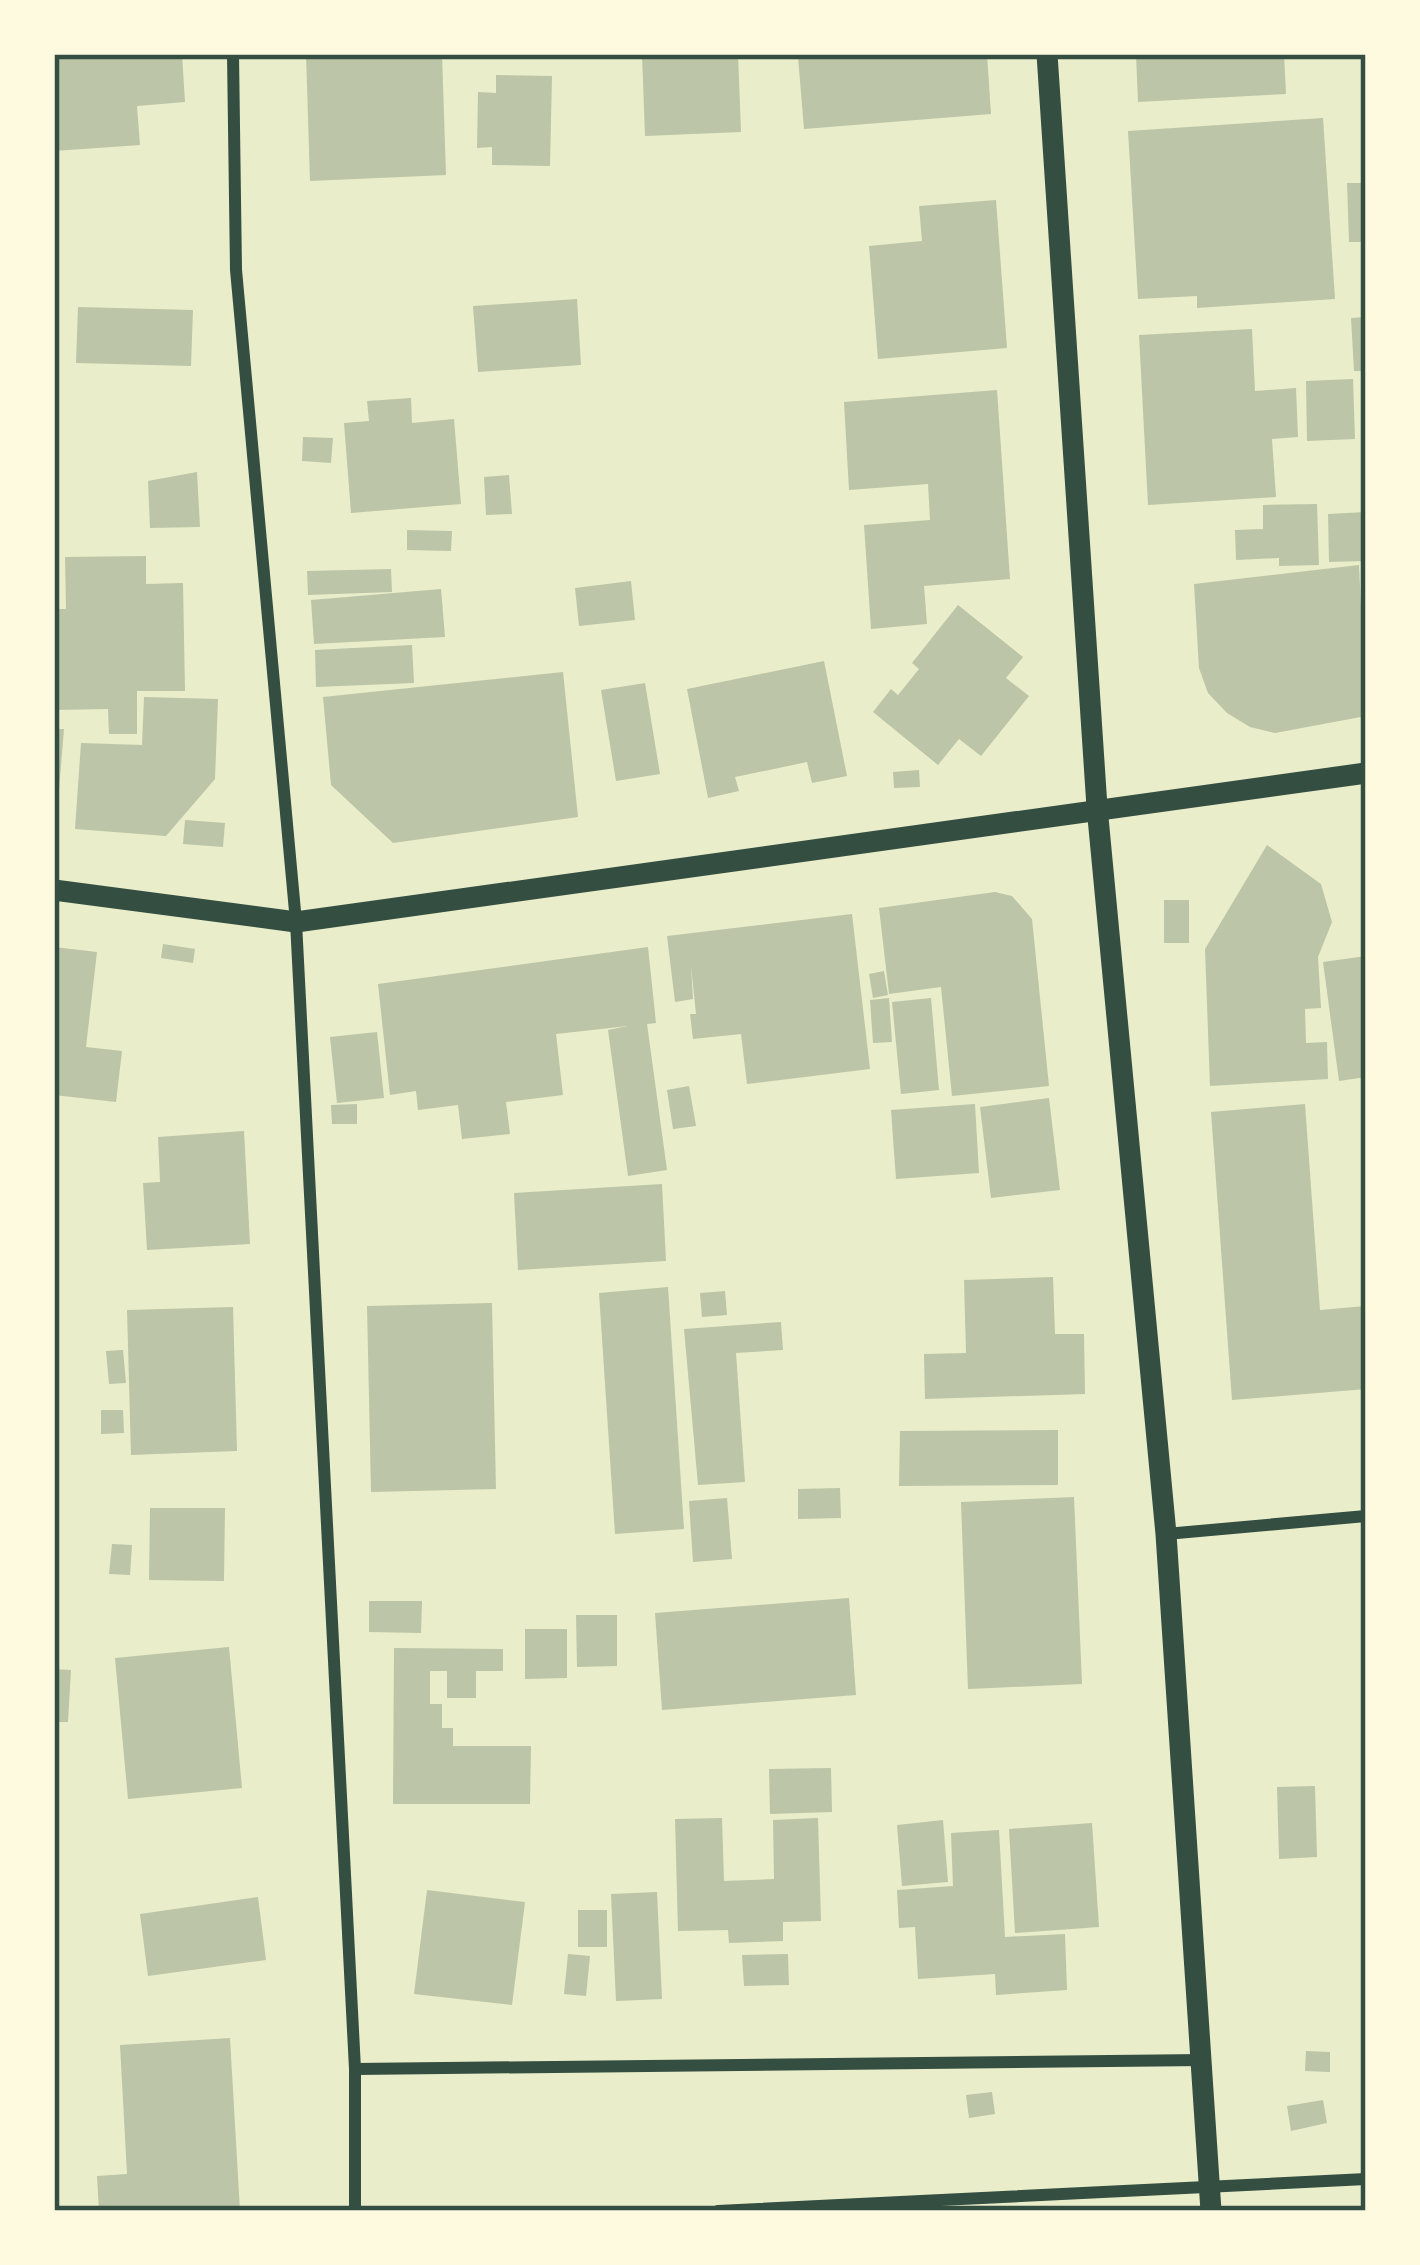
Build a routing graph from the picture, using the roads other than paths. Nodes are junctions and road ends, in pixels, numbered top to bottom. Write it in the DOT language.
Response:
graph roads {
  1 [pos="233,54"];
  2 [pos="1047,54"];
  3 [pos="1366,773"];
  4 [pos="1097,807"];
  5 [pos="54,890"];
  6 [pos="296,922"];
  7 [pos="1366,1516"];
  8 [pos="1166,1534"];
  9 [pos="1205,2060"];
  10 [pos="355,2069"];
  11 [pos="1366,2179"];
  12 [pos="1210,2200"];
  13 [pos="356,2211"];
  14 [pos="718,2211"];
  1 -- 6 [label="street"];
  2 -- 4 [label="street"];
  3 -- 4 [label="street"];
  4 -- 6 [label="street"];
  4 -- 8 [label="street"];
  5 -- 6 [label="street"];
  6 -- 10 [label="street"];
  7 -- 8 [label="street"];
  8 -- 9 [label="street"];
  9 -- 10 [label="street"];
  9 -- 12 [label="street"];
  10 -- 13 [label="street"];
  11 -- 12 [label="street"];
  12 -- 14 [label="street"];
}
